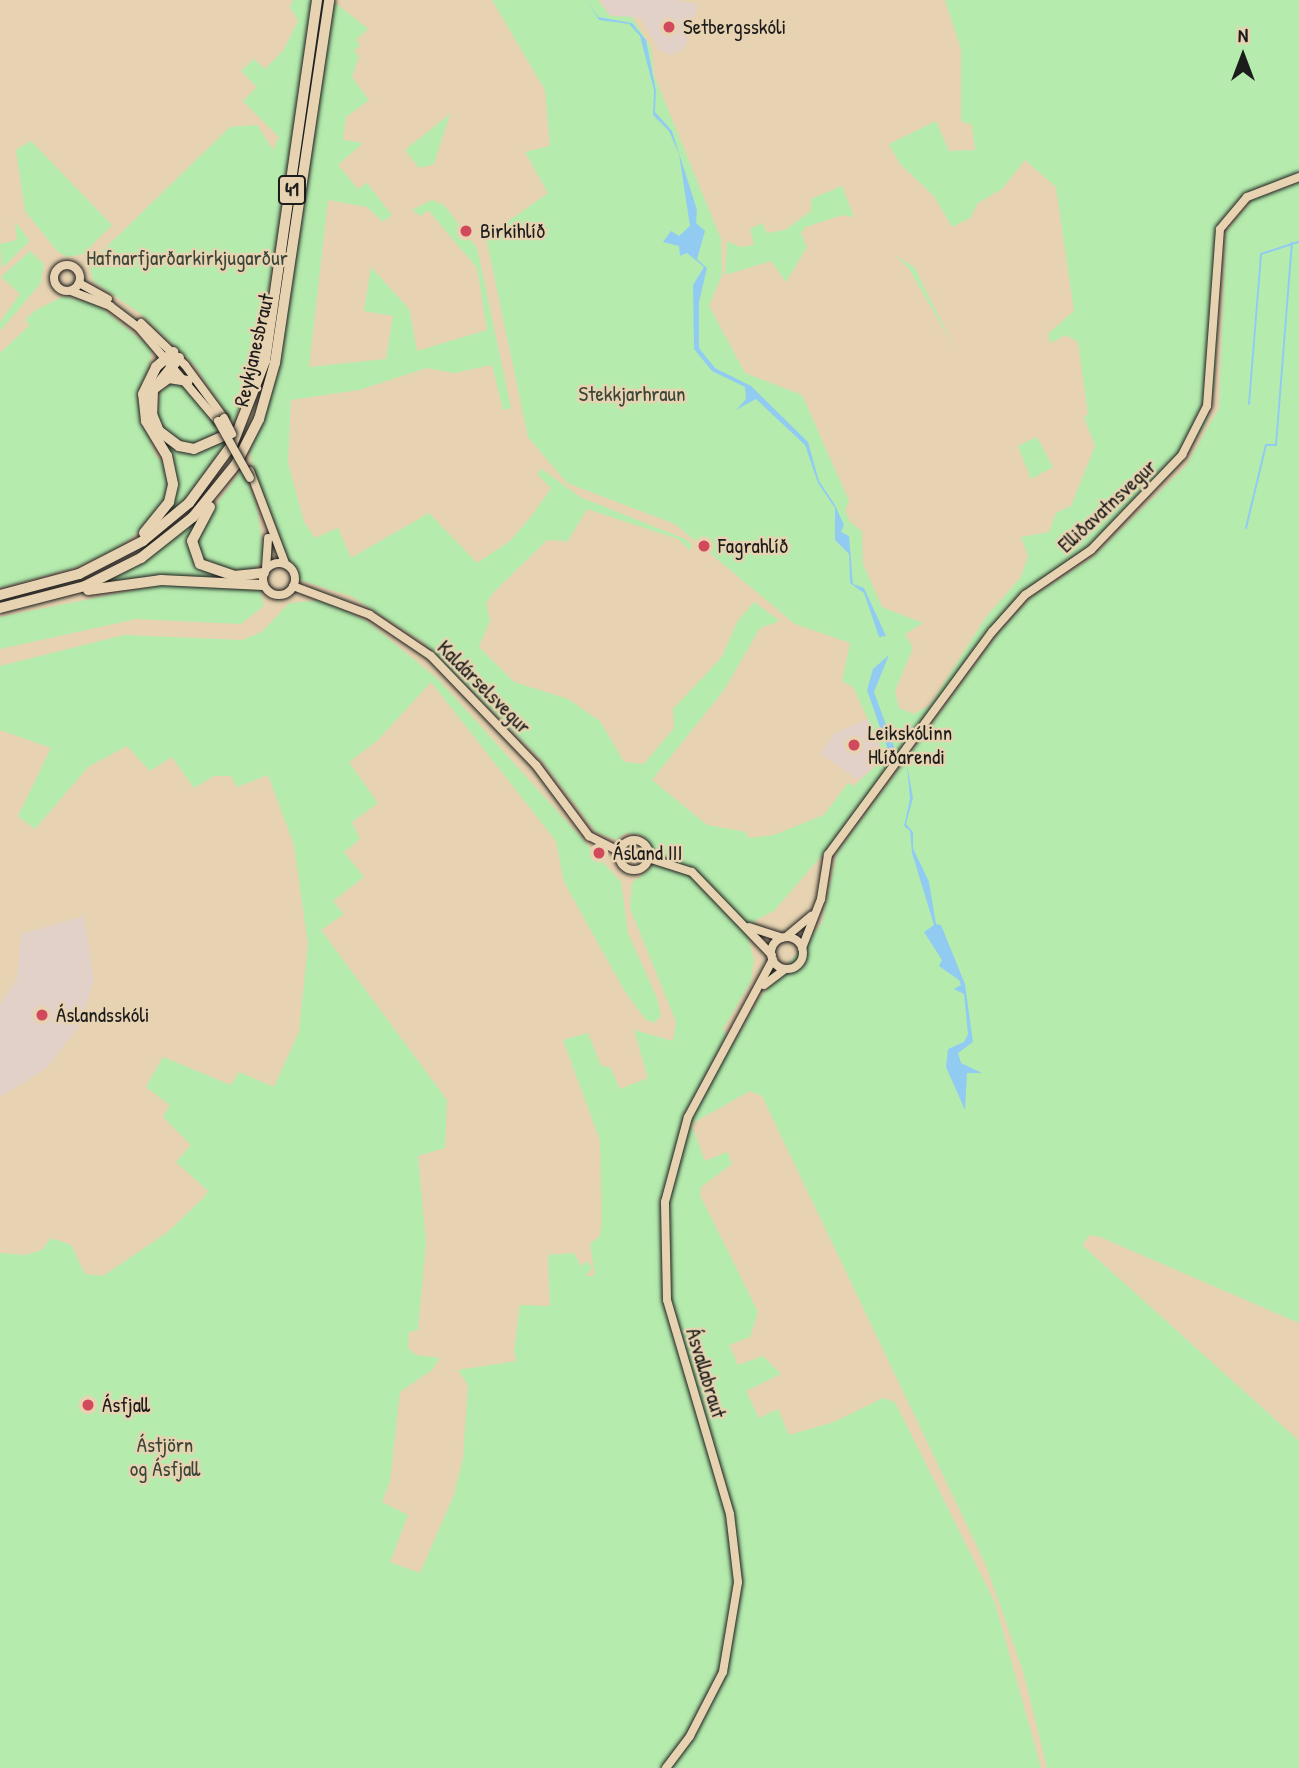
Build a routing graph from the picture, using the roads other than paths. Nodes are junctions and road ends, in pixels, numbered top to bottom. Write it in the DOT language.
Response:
graph roads {
  1 [pos="317,0"];
  2 [pos="329,0"];
  3 [pos="1299,177"];
  4 [pos="79,283"];
  5 [pos="71,291"];
  6 [pos="173,357"];
  7 [pos="260,380"];
  8 [pos="188,381"];
  9 [pos="153,390"];
  10 [pos="221,420"];
  11 [pos="236,464"];
  12 [pos="250,475"];
  13 [pos="287,565"];
  14 [pos="95,567"];
  15 [pos="265,570"];
  16 [pos="263,585"];
  17 [pos="293,586"];
  18 [pos="61,594"];
  19 [pos="0,595"];
  20 [pos="0,608"];
  21 [pos="619,851"];
  22 [pos="648,858"];
  23 [pos="816,912"];
  24 [pos="746,926"];
  25 [pos="784,938"];
  26 [pos="802,948"];
  27 [pos="772,957"];
  28 [pos="785,969"];
  29 [pos="760,989"];
  30 [pos="666,1768"];
  1 -- 7 [label="highway, Reykjanesbraut / 41"];
  2 -- 11 [label="highway, Reykjanesbraut / 41"];
  3 -- 23 [label="main road, Elliðavatnsvegur"];
  4 -- 5 [label="main road"];
  4 -- 5 [label="main road"];
  4 -- 6 [label="main road"];
  5 -- 6 [label="main road"];
  6 -- 8 [label="main road"];
  6 -- 9 [label="highway"];
  6 -- 10 [label="main road"];
  6 -- 14 [label="highway"];
  7 -- 9 [label="highway"];
  7 -- 14 [label="highway, Reykjanesbraut / 41"];
  8 -- 9 [label="highway"];
  8 -- 10 [label="main road"];
  10 -- 12 [label="main road, bridge"];
  11 -- 15 [label="highway"];
  11 -- 18 [label="highway, Reykjanesbraut / 41"];
  12 -- 13 [label="main road"];
  12 -- 15 [label="main road"];
  13 -- 15 [label="main road"];
  13 -- 17 [label="main road"];
  14 -- 19 [label="highway, Reykjanesbraut / 41"];
  15 -- 16 [label="main road"];
  16 -- 17 [label="main road"];
  16 -- 18 [label="highway"];
  17 -- 21 [label="main road, Kaldárselsvegur"];
  18 -- 20 [label="highway, Reykjanesbraut / 41"];
  21 -- 22 [label="main road"];
  21 -- 22 [label="main road"];
  22 -- 24 [label="main road"];
  23 -- 25 [label="main road"];
  23 -- 26 [label="main road, Elliðavatnsvegur"];
  24 -- 25 [label="main road"];
  24 -- 27 [label="main road"];
  25 -- 26 [label="main road"];
  25 -- 27 [label="main road, Ásvallabraut"];
  26 -- 28 [label="main road, Elliðavatnsvegur"];
  27 -- 28 [label="main road"];
  27 -- 29 [label="main road, Ásvallabraut"];
  28 -- 29 [label="main road, Ásvallabraut"];
  29 -- 30 [label="main road, Ásvallabraut"];
}
